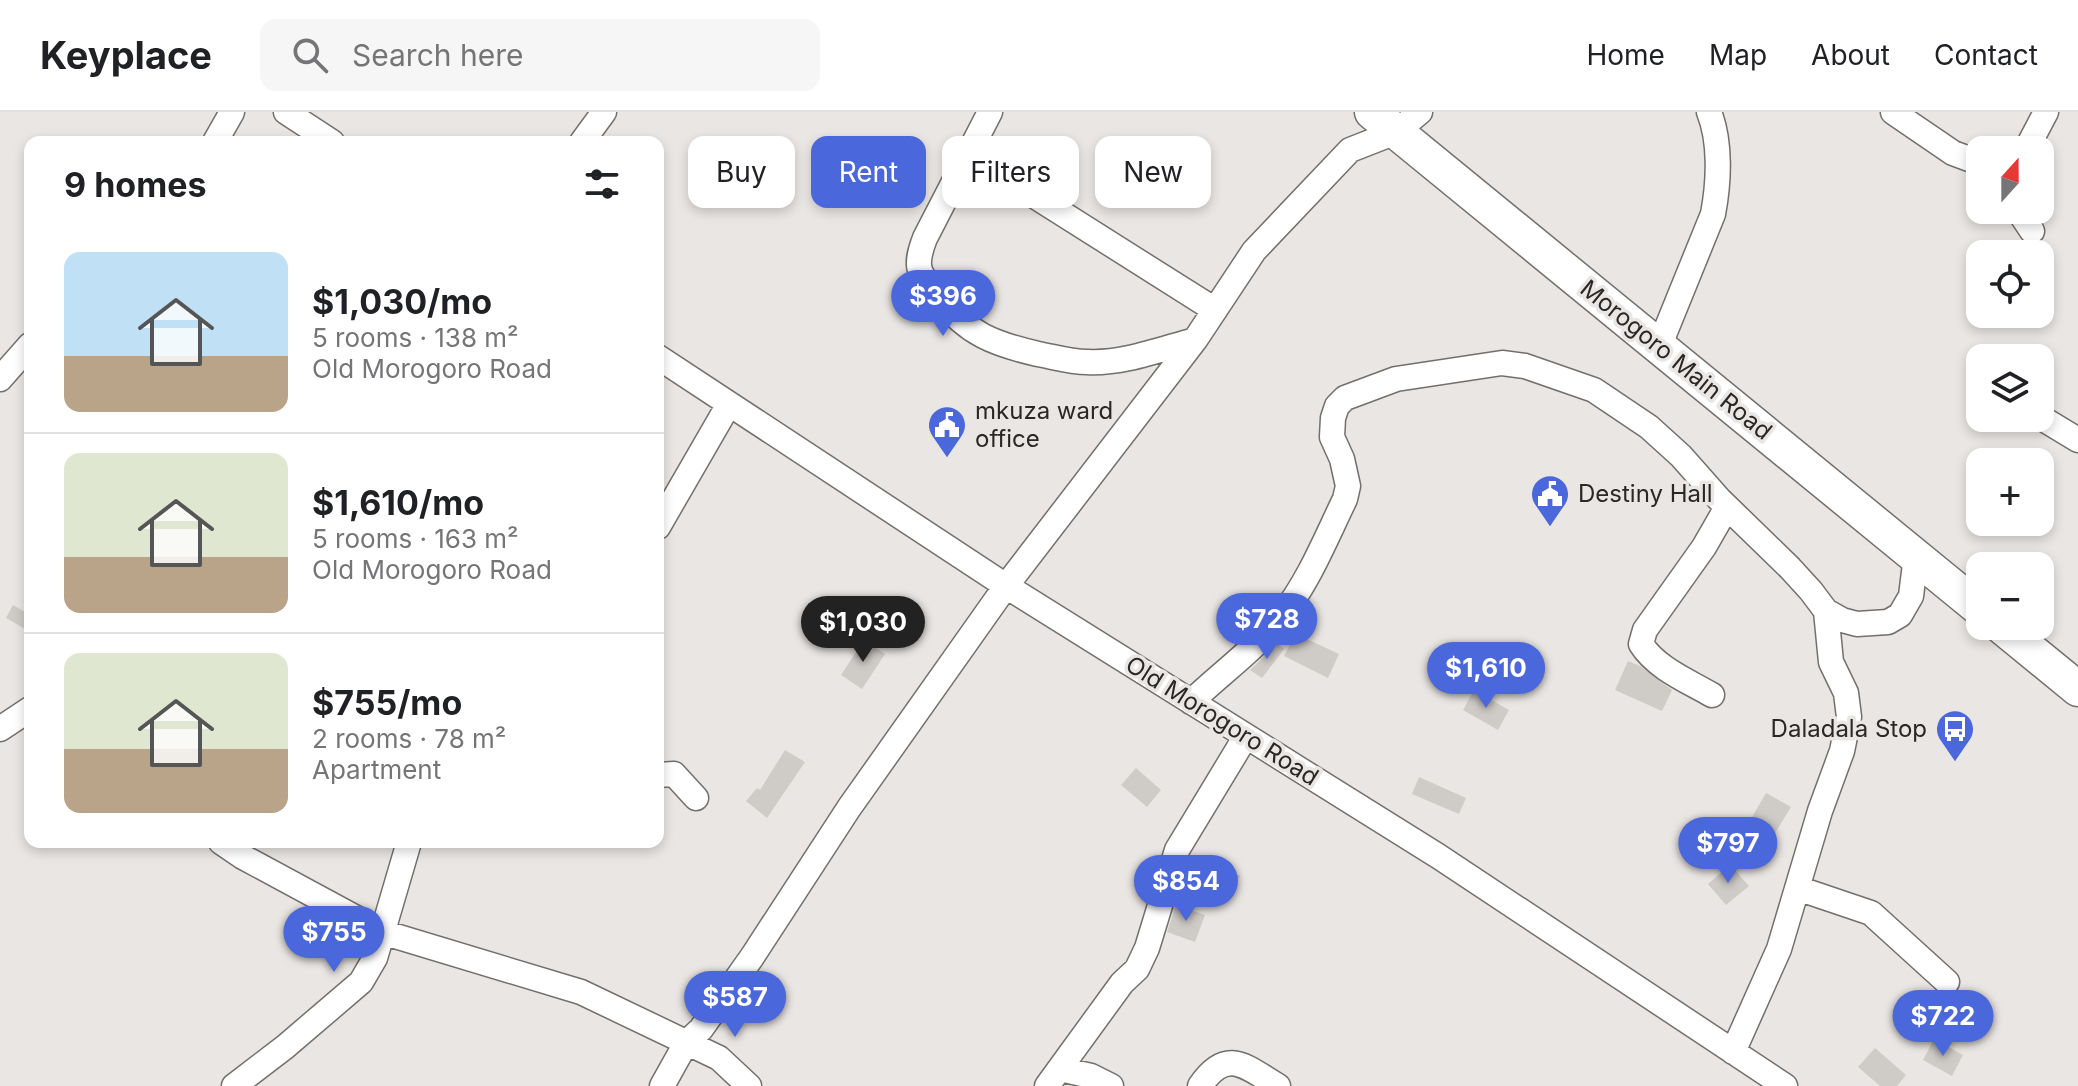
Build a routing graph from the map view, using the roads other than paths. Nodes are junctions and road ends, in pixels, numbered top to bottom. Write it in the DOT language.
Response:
graph roads {
  1 [pos="232,112"];
  2 [pos="286,112"];
  3 [pos="604,112"];
  4 [pos="990,112"];
  5 [pos="1709,112"];
  6 [pos="1893,112"];
  7 [pos="2046,112"];
  8 [pos="1396,119"];
  9 [pos="218,136"];
  10 [pos="323,136"];
  11 [pos="586,136"];
  12 [pos="977,136"];
  13 [pos="2033,136"];
  14 [pos="1966,158"];
  15 [pos="942,205"];
  16 [pos="1054,208"];
  17 [pos="2027,224"];
  18 [pos="2032,231"];
  19 [pos="1215,310"];
  20 [pos="1195,340"];
  21 [pos="1659,347"];
  22 [pos="24,352"];
  23 [pos="664,361"];
  24 [pos="0,379"];
  25 [pos="729,404"];
  26 [pos="2054,425"];
  27 [pos="2078,440"];
  28 [pos="1727,507"];
  29 [pos="664,517"];
  30 [pos="1916,556"];
  31 [pos="1006,586"];
  32 [pos="1966,597"];
  33 [pos="1826,611"];
  34 [pos="2018,640"];
  35 [pos="2078,689"];
  36 [pos="1712,695"];
  37 [pos="1191,702"];
  38 [pos="24,713"];
  39 [pos="0,729"];
  40 [pos="1246,736"];
  41 [pos="664,775"];
  42 [pos="696,798"];
  43 [pos="230,848"];
  44 [pos="407,848"];
  45 [pos="1797,888"];
  46 [pos="382,932"];
  47 [pos="1947,982"];
  48 [pos="694,1036"];
  49 [pos="1733,1052"];
  50 [pos="1053,1078"];
  51 [pos="234,1086"];
  52 [pos="662,1086"];
  53 [pos="749,1086"];
  54 [pos="1111,1086"];
  55 [pos="1200,1086"];
  56 [pos="1278,1086"];
  57 [pos="1785,1086"];
  1 -- 9 [label="street"];
  2 -- 10 [label="street"];
  3 -- 11 [label="street"];
  4 -- 12 [label="street"];
  5 -- 21 [label="street"];
  6 -- 14 [label="street"];
  7 -- 13 [label="street"];
  8 -- 19 [label="street"];
  8 -- 21 [label="highway, Morogoro Main Road"];
  15 -- 20 [label="street"];
  16 -- 19 [label="street"];
  17 -- 18 [label="street"];
  19 -- 20 [label="street"];
  20 -- 31 [label="street"];
  21 -- 30 [label="highway, Morogoro Main Road"];
  22 -- 24 [label="street"];
  23 -- 25 [label="street, Old Morogoro Road"];
  25 -- 29 [label="street"];
  25 -- 31 [label="street, Old Morogoro Road"];
  26 -- 27 [label="street"];
  28 -- 33 [label="street"];
  28 -- 36 [label="street"];
  28 -- 37 [label="street"];
  30 -- 32 [label="highway, Morogoro Main Road"];
  30 -- 33 [label="street"];
  31 -- 37 [label="street, Old Morogoro Road"];
  31 -- 48 [label="street"];
  33 -- 45 [label="street"];
  34 -- 35 [label="highway"];
  37 -- 40 [label="street, Old Morogoro Road"];
  38 -- 39 [label="street"];
  40 -- 49 [label="street, Old Morogoro Road"];
  40 -- 50 [label="street"];
  41 -- 42 [label="street"];
  43 -- 46 [label="street"];
  44 -- 46 [label="street"];
  45 -- 47 [label="street"];
  45 -- 49 [label="street"];
  46 -- 48 [label="street"];
  46 -- 51 [label="street"];
  48 -- 52 [label="street"];
  48 -- 53 [label="street"];
  49 -- 57 [label="street, Old Morogoro Road"];
  50 -- 54 [label="street"];
  55 -- 56 [label="street"];
}
